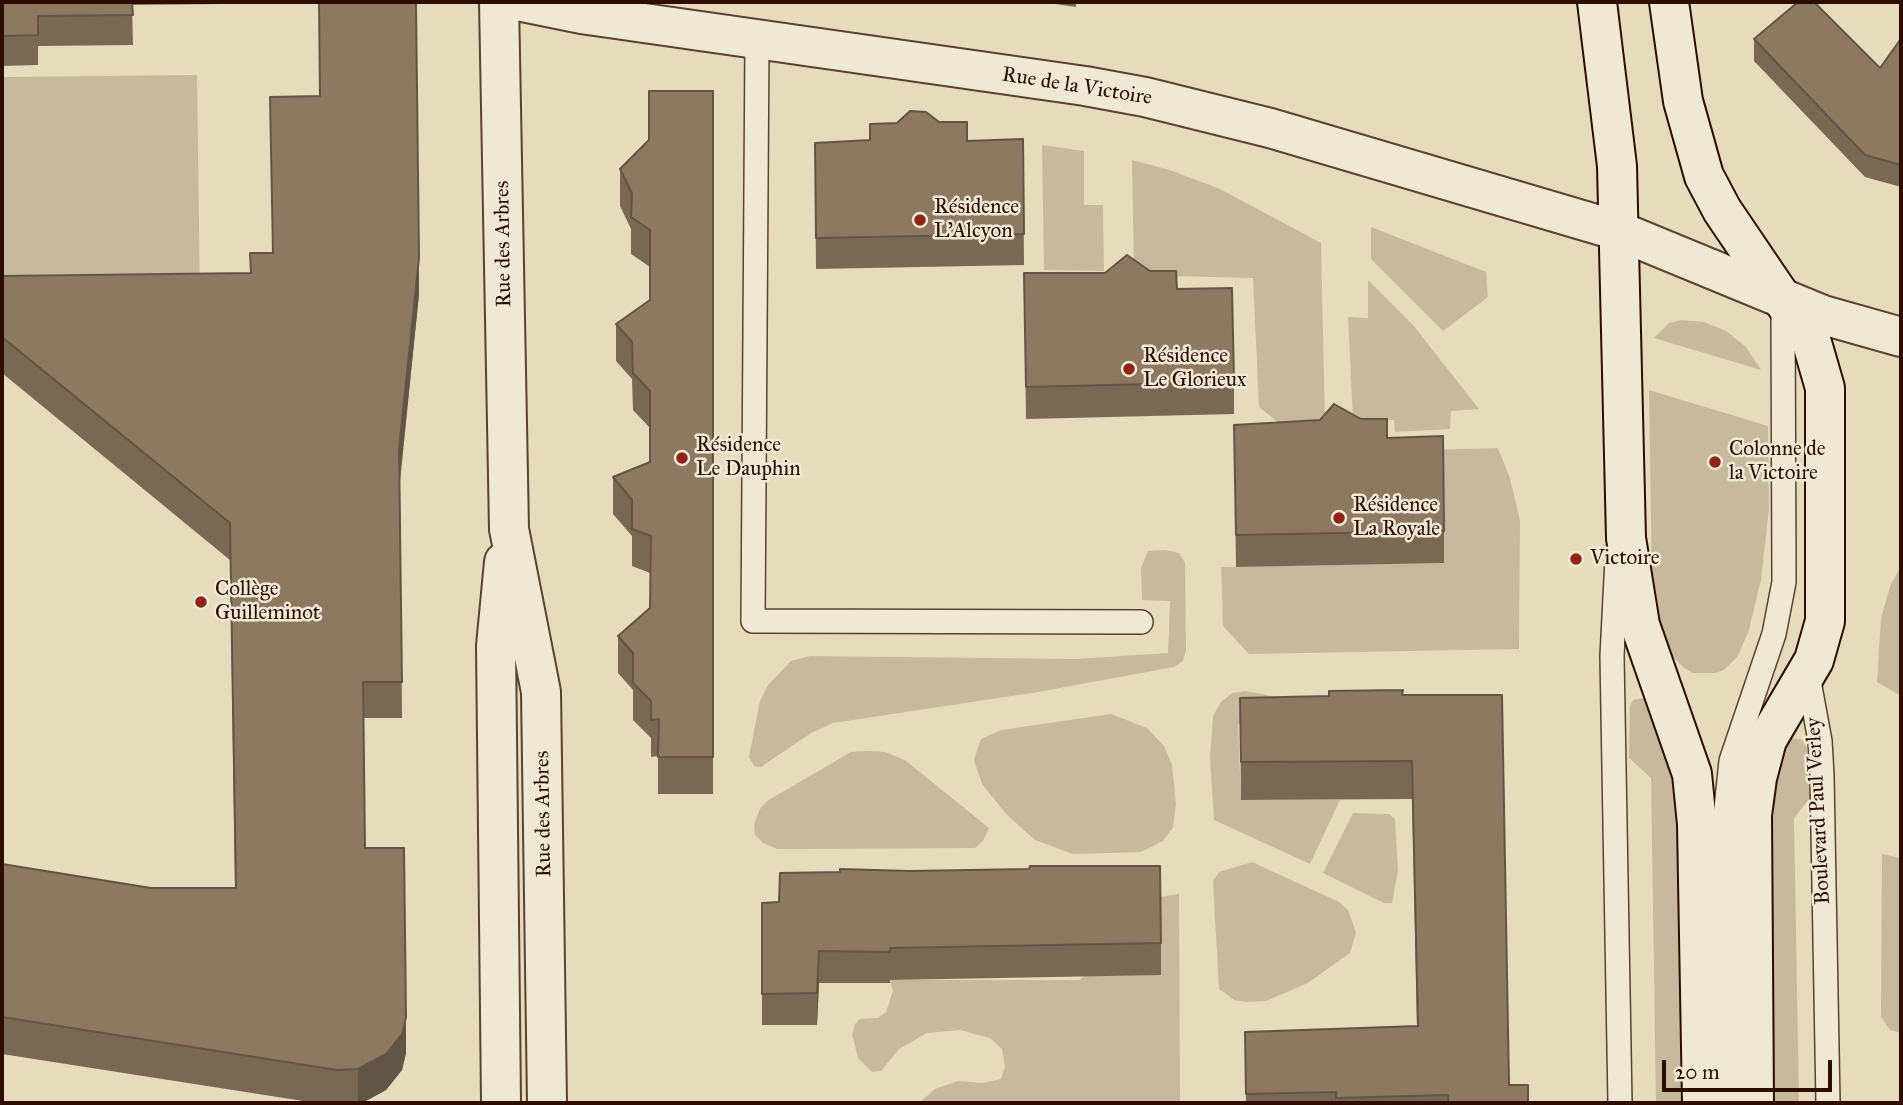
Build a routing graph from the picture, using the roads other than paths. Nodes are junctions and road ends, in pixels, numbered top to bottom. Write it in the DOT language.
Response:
graph roads {
  1 [pos="521,2"];
  2 [pos="1597,2"];
  3 [pos="1669,2"];
  4 [pos="757,41"];
  5 [pos="1619,231"];
  6 [pos="1783,298"];
  7 [pos="1901,337"];
  8 [pos="1624,458"];
  9 [pos="509,529"];
  10 [pos="1141,622"];
  11 [pos="1807,670"];
  12 [pos="501,1103"];
  13 [pos="547,1103"];
  14 [pos="1620,1103"];
  15 [pos="1702,1103"];
  16 [pos="1728,1103"];
  17 [pos="1754,1103"];
  18 [pos="1828,1103"];
  1 -- 4 [label="street, Rue de la Victoire"];
  1 -- 9 [label="street, Rue des Arbres"];
  2 -- 5 [label="street"];
  3 -- 6 [label="street"];
  4 -- 5 [label="street, Rue de la Victoire"];
  4 -- 10 [label="lane"];
  5 -- 6 [label="street, Rue de la Victoire"];
  5 -- 8 [label="street"];
  6 -- 7 [label="street, Rue de la Victoire"];
  6 -- 11 [label="street"];
  6 -- 16 [label="lane"];
  8 -- 14 [label="lane"];
  8 -- 15 [label="street"];
  9 -- 12 [label="street, Rue des Arbres"];
  9 -- 13 [label="street, Rue des Arbres"];
  11 -- 17 [label="street, Boulevard Paul Verley"];
  11 -- 18 [label="lane, Boulevard Paul Verley"];
}
